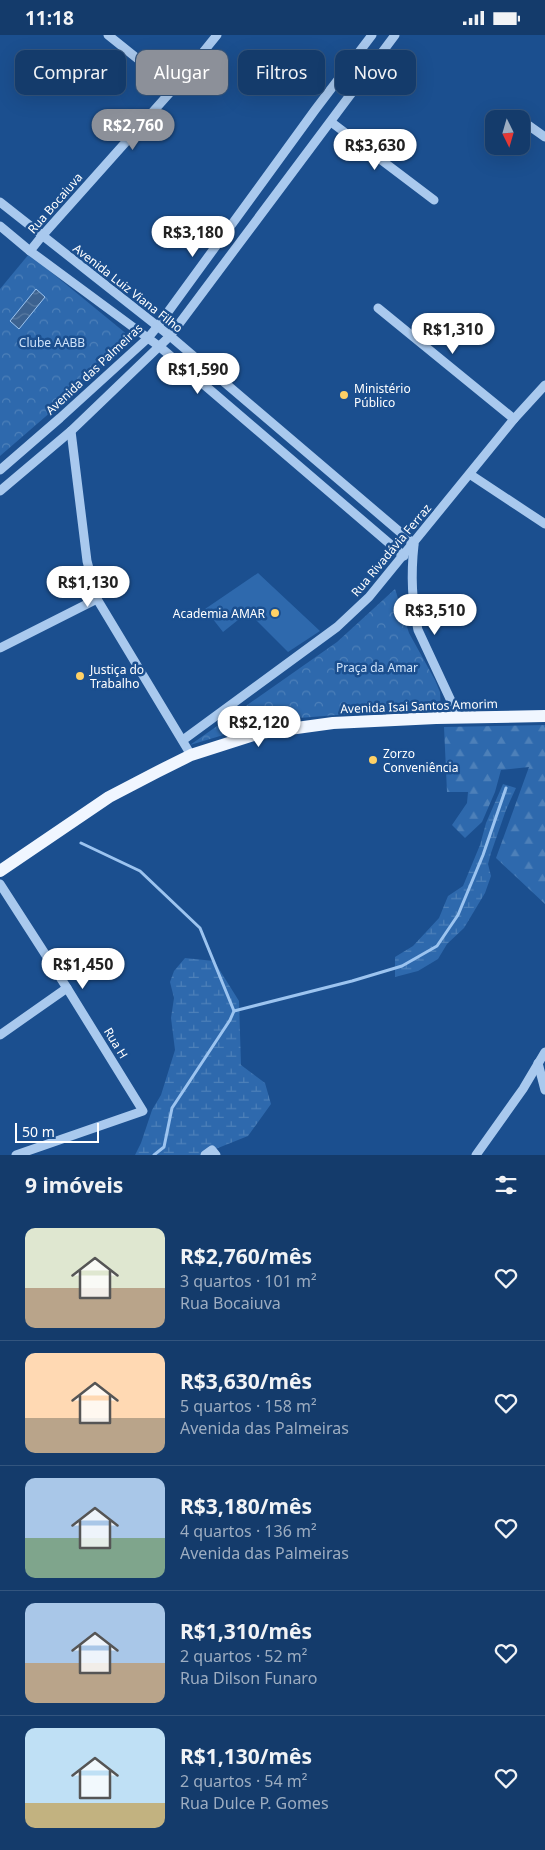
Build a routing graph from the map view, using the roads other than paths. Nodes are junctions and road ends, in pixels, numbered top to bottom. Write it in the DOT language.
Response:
graph roads {
  1 [pos="108,35"];
  2 [pos="217,35"];
  3 [pos="372,35"];
  4 [pos="395,35"];
  5 [pos="205,50"];
  6 [pos="136,57"];
  7 [pos="168,95"];
  8 [pos="330,122"];
  9 [pos="530,126"];
  10 [pos="545,137"];
  11 [pos="434,200"];
  12 [pos="0,202"];
  13 [pos="0,225"];
  14 [pos="42,236"];
  15 [pos="220,241"];
  16 [pos="30,251"];
  17 [pos="233,251"];
  18 [pos="378,308"];
  19 [pos="157,327"];
  20 [pos="170,336"];
  21 [pos="148,338"];
  22 [pos="160,347"];
  23 [pos="545,385"];
  24 [pos="514,419"];
  25 [pos="71,431"];
  26 [pos="0,470"];
  27 [pos="471,475"];
  28 [pos="0,491"];
  29 [pos="545,524"];
  30 [pos="414,544"];
  31 [pos="409,555"];
  32 [pos="97,599"];
  33 [pos="0,648"];
  34 [pos="545,716"];
  35 [pos="459,718"];
  36 [pos="183,740"];
  37 [pos="191,755"];
  38 [pos="0,871"];
  39 [pos="0,884"];
  40 [pos="68,988"];
  41 [pos="0,1035"];
  42 [pos="545,1053"];
  43 [pos="538,1063"];
  44 [pos="545,1090"];
  45 [pos="16,1155"];
  46 [pos="476,1155"];
  1 -- 6 [label="street"];
  2 -- 5 [label="street, Rua Bocaiuva"];
  3 -- 15 [label="street, Avenida das Palmeiras"];
  4 -- 8 [label="street"];
  7 -- 14 [label="street, Rua Bocaiuva"];
  8 -- 11 [label="street"];
  8 -- 17 [label="street"];
  9 -- 10 [label="street"];
  12 -- 14 [label="street, Avenida Luiz Viana Filho"];
  13 -- 16 [label="street"];
  14 -- 16 [label="street, Rua Bocaiuva"];
  14 -- 19 [label="street, Avenida Luiz Viana Filho"];
  15 -- 17 [label="street"];
  15 -- 19 [label="street, Avenida das Palmeiras"];
  16 -- 21 [label="street"];
  17 -- 20 [label="street"];
  18 -- 24 [label="street"];
  19 -- 20 [label="street, Avenida Luiz Viana Filho"];
  19 -- 21 [label="street, Avenida das Palmeiras"];
  20 -- 22 [label="street"];
  20 -- 30 [label="street, Avenida Luiz Viana Filho"];
  21 -- 22 [label="street"];
  21 -- 26 [label="street, Avenida das Palmeiras"];
  22 -- 25 [label="street"];
  22 -- 31 [label="street"];
  23 -- 24 [label="street, Rua Rivadávia Ferraz"];
  24 -- 27 [label="street, Rua Rivadávia Ferraz"];
  25 -- 28 [label="street"];
  25 -- 32 [label="street"];
  27 -- 29 [label="street"];
  27 -- 30 [label="street, Rua Rivadávia Ferraz"];
  30 -- 31 [label="street"];
  31 -- 35 [label="street"];
  31 -- 36 [label="street, Rua Rivadávia Ferraz"];
  32 -- 33 [label="street"];
  32 -- 36 [label="street"];
  34 -- 35 [label="main road, Avenida Isai Santos Amorim"];
  35 -- 37 [label="main road, Avenida Isai Santos Amorim"];
  36 -- 37 [label="street"];
  37 -- 38 [label="main road, Avenida Isai Santos Amorim"];
  39 -- 40 [label="street, Rua H"];
  40 -- 41 [label="street"];
  40 -- 45 [label="street, Rua H"];
  42 -- 43 [label="street"];
  43 -- 44 [label="street"];
  43 -- 46 [label="street"];
}
